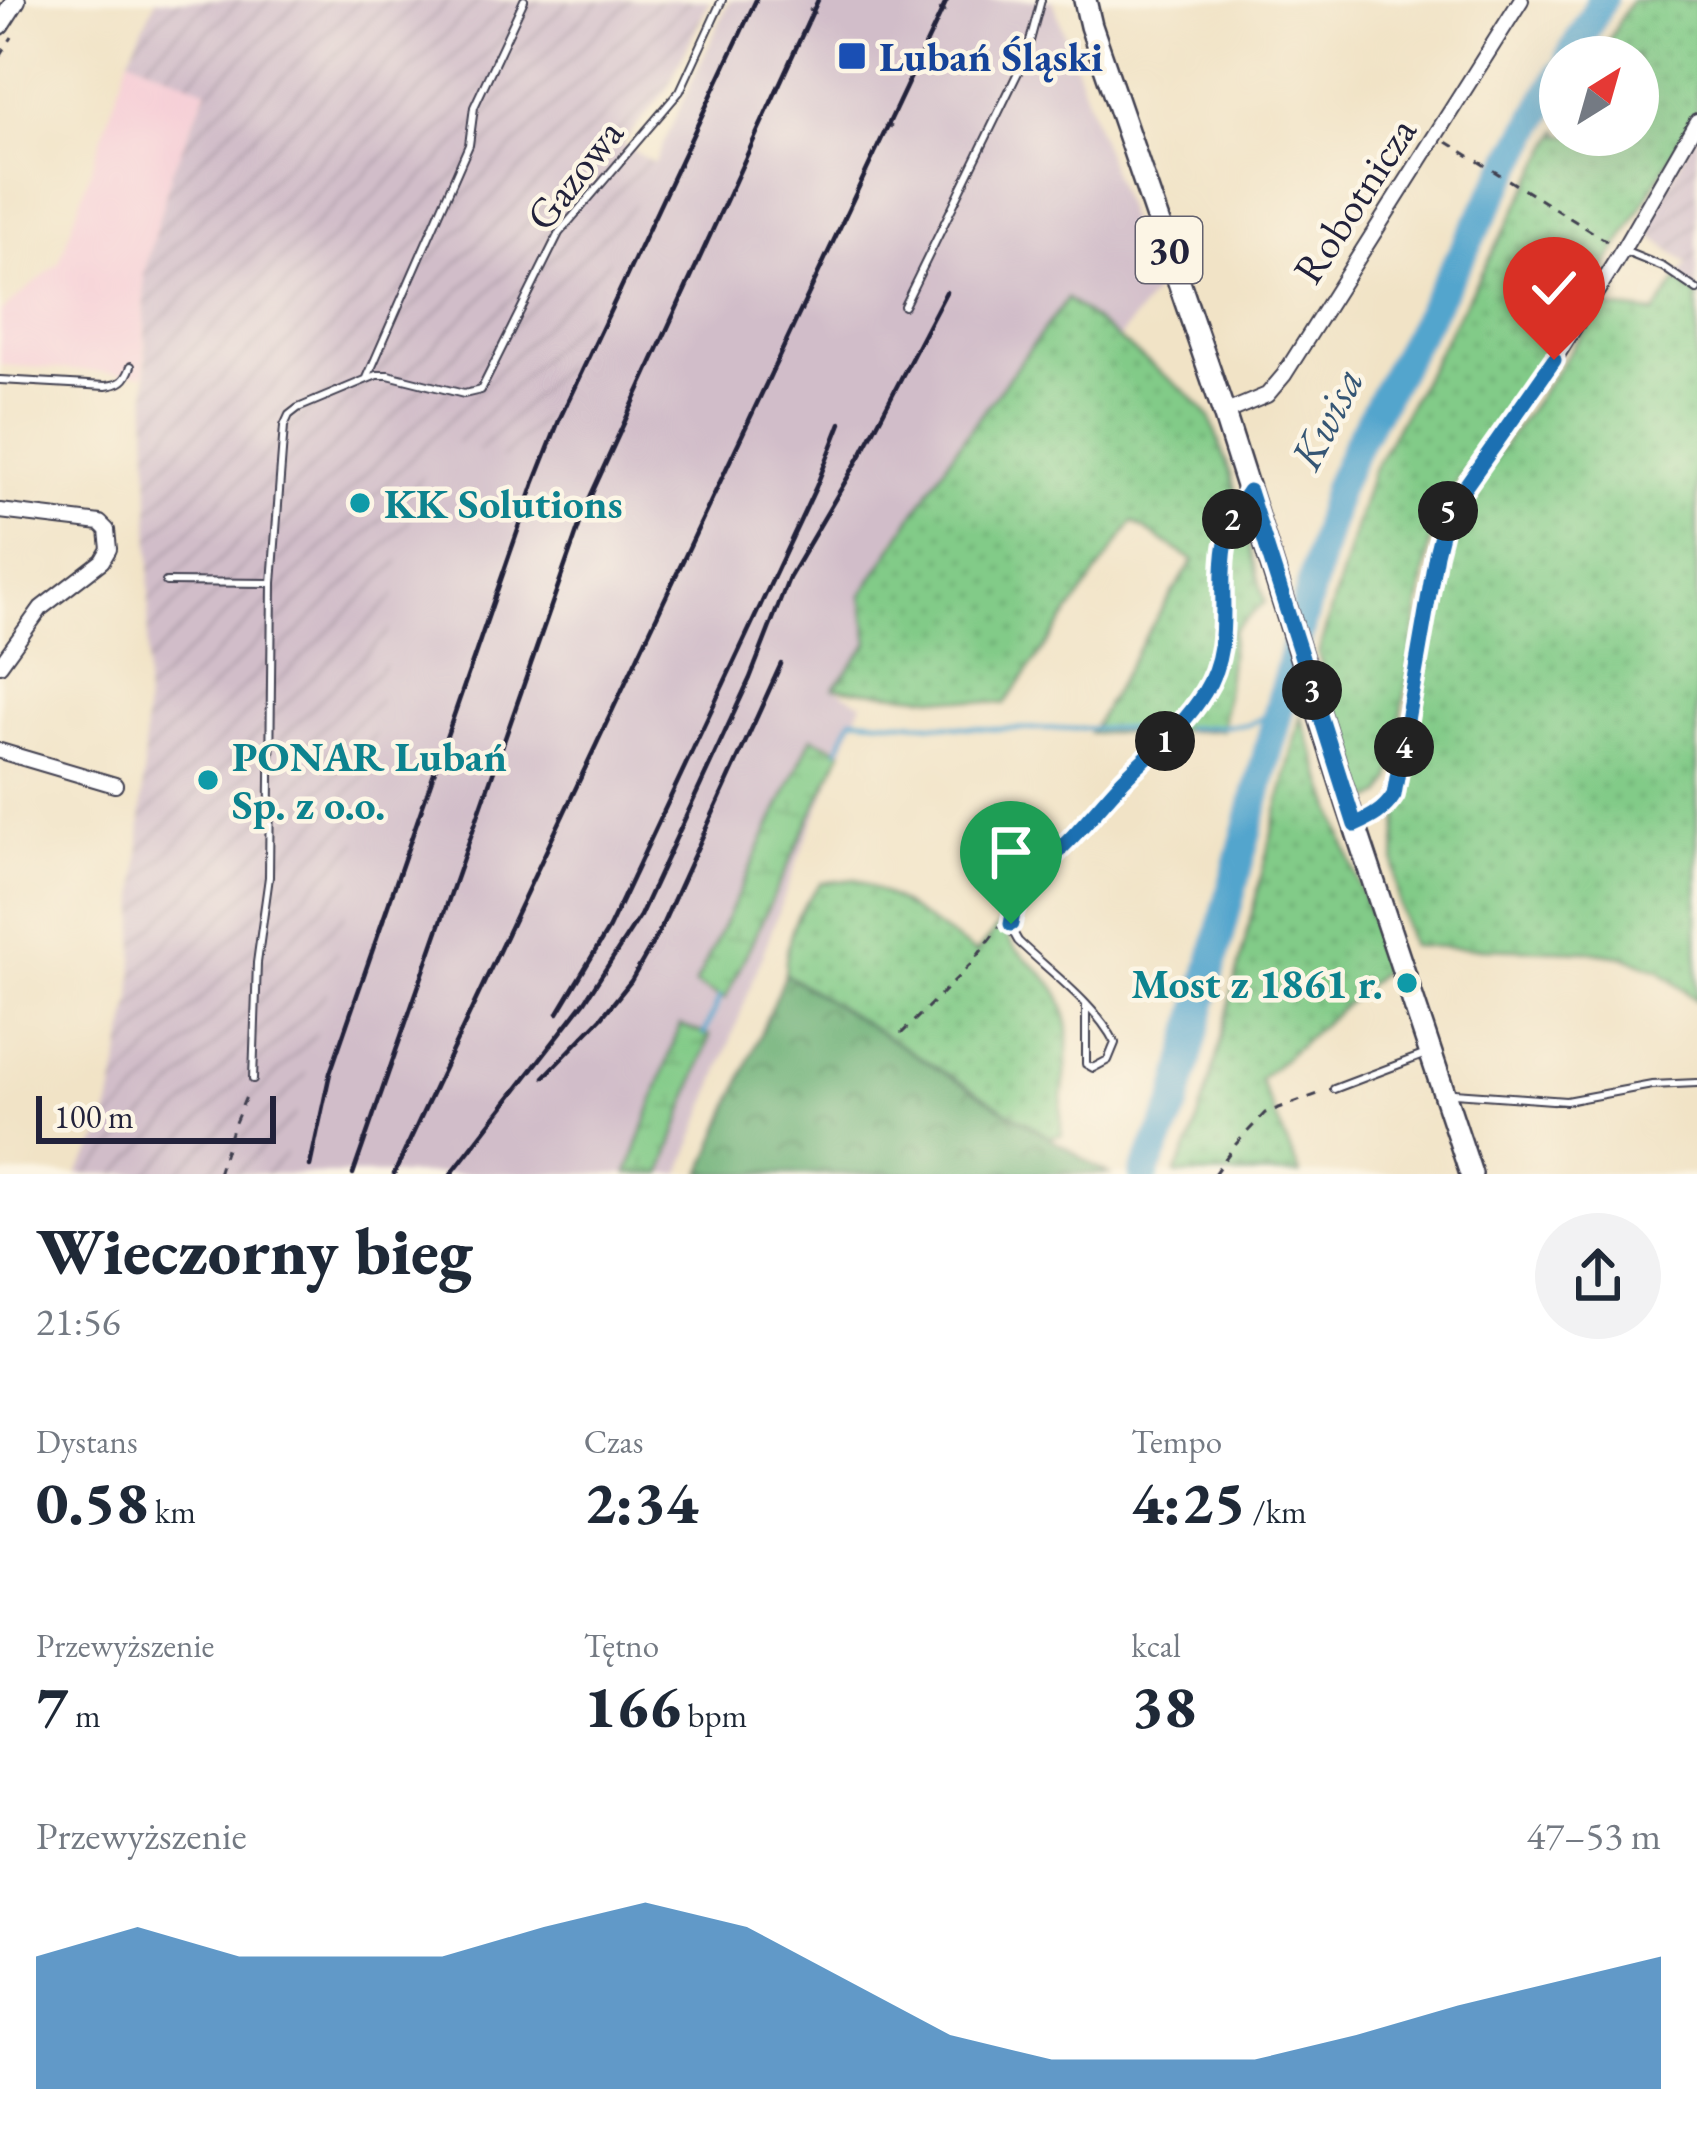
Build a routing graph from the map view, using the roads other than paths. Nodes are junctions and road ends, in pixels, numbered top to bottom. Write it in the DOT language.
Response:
graph roads {
  1 [pos="16,0"];
  2 [pos="524,0"];
  3 [pos="722,0"];
  4 [pos="1041,0"];
  5 [pos="1085,0"];
  6 [pos="1521,0"];
  7 [pos="0,25"];
  8 [pos="1697,121"];
  9 [pos="1622,251"];
  10 [pos="1697,290"];
  11 [pos="904,306"];
  12 [pos="131,366"];
  13 [pos="367,378"];
  14 [pos="0,380"];
  15 [pos="1224,413"];
  16 [pos="1251,496"];
  17 [pos="0,511"];
  18 [pos="166,582"];
  19 [pos="272,583"];
  20 [pos="0,665"];
  21 [pos="0,752"];
  22 [pos="115,785"];
  23 [pos="1351,815"];
  24 [pos="1086,1006"];
  25 [pos="1429,1052"];
  26 [pos="253,1079"];
  27 [pos="1697,1083"];
  28 [pos="1334,1089"];
  29 [pos="1444,1096"];
  30 [pos="1471,1174"];
  1 -- 7 [label="main road"];
  2 -- 13 [label="lane"];
  3 -- 13 [label="lane, Gazowa"];
  4 -- 11 [label="lane"];
  5 -- 15 [label="main road, 30"];
  6 -- 15 [label="street, Robotnicza"];
  8 -- 9 [label="street"];
  9 -- 10 [label="lane"];
  9 -- 23 [label="street"];
  12 -- 14 [label="lane"];
  13 -- 19 [label="lane"];
  15 -- 16 [label="main road, 30"];
  16 -- 23 [label="main road, 30"];
  16 -- 24 [label="lane"];
  17 -- 20 [label="street"];
  18 -- 19 [label="lane"];
  19 -- 26 [label="lane"];
  21 -- 22 [label="street"];
  23 -- 25 [label="main road, 30"];
  24 -- 24 [label="lane"];
  25 -- 28 [label="lane"];
  25 -- 29 [label="main road, 30"];
  27 -- 29 [label="lane"];
  29 -- 30 [label="main road, 30"];
}
